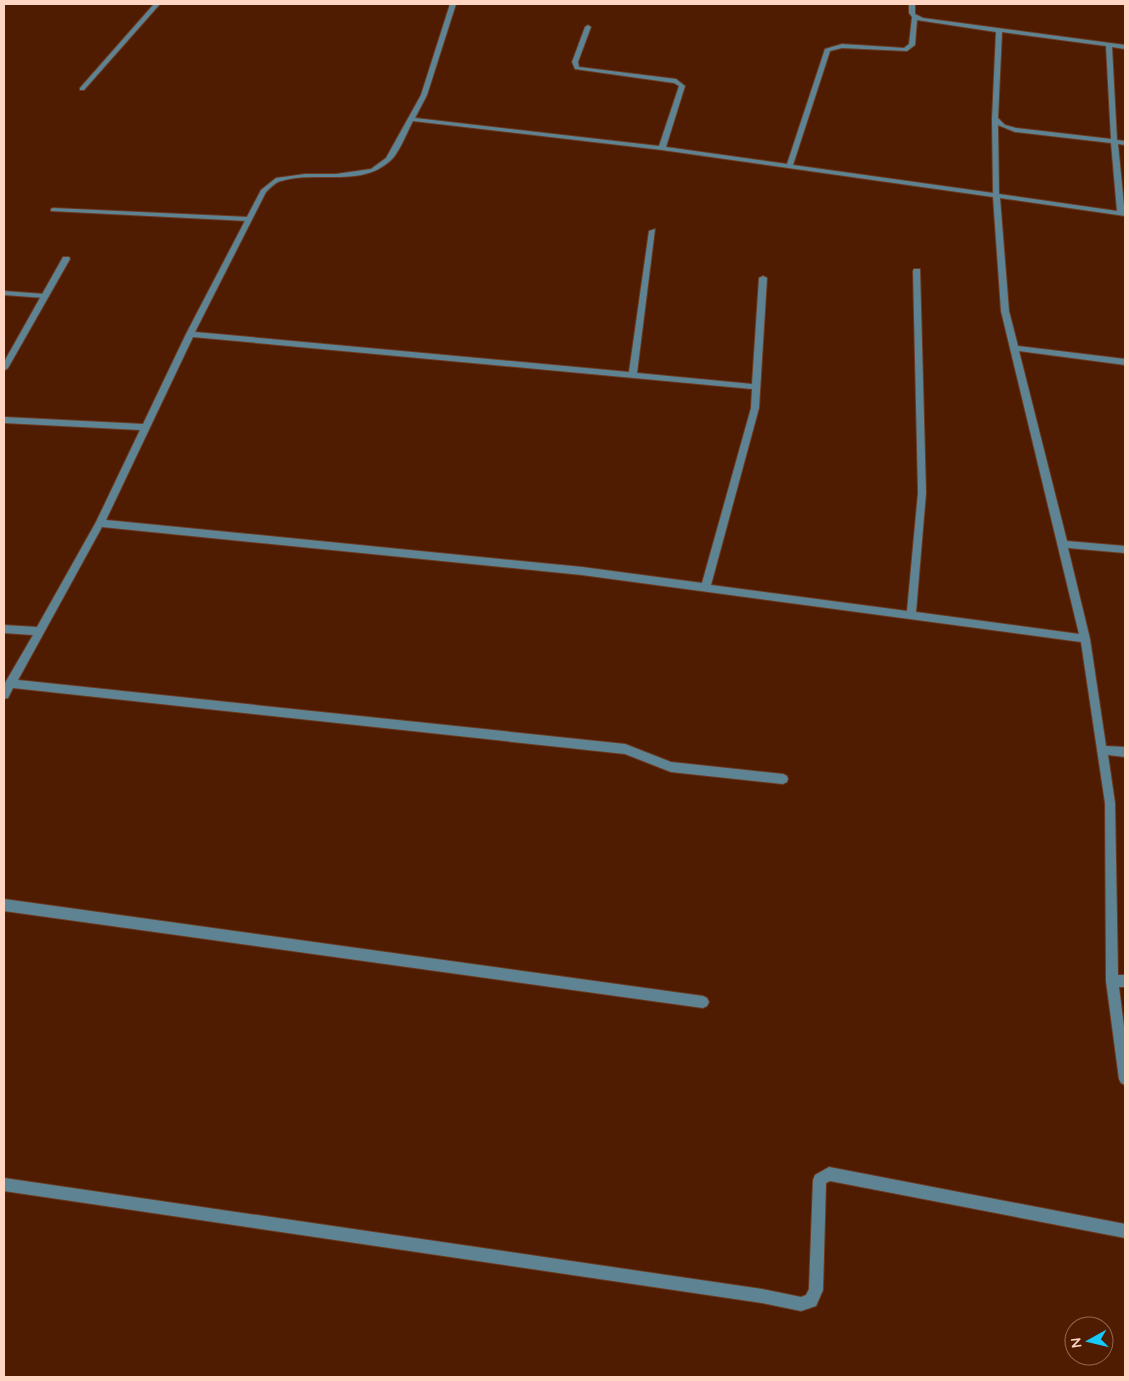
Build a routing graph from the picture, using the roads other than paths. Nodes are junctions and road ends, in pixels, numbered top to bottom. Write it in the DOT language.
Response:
graph roads {
  1 [pos="157,4"];
  2 [pos="453,4"];
  3 [pos="912,4"];
  4 [pos="914,18"];
  5 [pos="588,27"];
  6 [pos="998,30"];
  7 [pos="1108,44"];
  8 [pos="1125,47"];
  9 [pos="82,89"];
  10 [pos="410,119"];
  11 [pos="995,119"];
  12 [pos="1114,141"];
  13 [pos="1125,142"];
  14 [pos="662,148"];
  15 [pos="788,168"];
  16 [pos="996,196"];
  17 [pos="53,210"];
  18 [pos="1123,214"];
  19 [pos="248,220"];
  20 [pos="654,232"];
  21 [pos="66,259"];
  22 [pos="917,271"];
  23 [pos="763,278"];
  24 [pos="4,293"];
  25 [pos="45,296"];
  26 [pos="190,334"];
  27 [pos="1014,348"];
  28 [pos="1125,362"];
  29 [pos="4,368"];
  30 [pos="633,375"];
  31 [pos="756,387"];
  32 [pos="4,420"];
  33 [pos="145,427"];
  34 [pos="100,523"];
  35 [pos="1064,544"];
  36 [pos="1125,549"];
  37 [pos="705,588"];
  38 [pos="910,615"];
  39 [pos="4,629"];
  40 [pos="40,631"];
  41 [pos="1085,639"];
  42 [pos="10,683"];
  43 [pos="4,695"];
  44 [pos="1101,750"];
  45 [pos="1125,752"];
  46 [pos="783,779"];
  47 [pos="4,905"];
  48 [pos="1112,981"];
  49 [pos="1125,981"];
  50 [pos="703,1002"];
  51 [pos="1125,1079"];
  52 [pos="4,1184"];
  53 [pos="1125,1231"];
  1 -- 9 [label="street"];
  2 -- 10 [label="street"];
  3 -- 4 [label="street"];
  4 -- 6 [label="street"];
  4 -- 15 [label="street"];
  5 -- 14 [label="street"];
  6 -- 7 [label="street"];
  6 -- 11 [label="street"];
  7 -- 8 [label="street"];
  7 -- 12 [label="street"];
  10 -- 14 [label="street"];
  10 -- 19 [label="street"];
  11 -- 12 [label="street"];
  11 -- 16 [label="street"];
  12 -- 13 [label="street"];
  12 -- 18 [label="street"];
  14 -- 15 [label="street"];
  15 -- 16 [label="street"];
  16 -- 18 [label="street"];
  16 -- 27 [label="street"];
  17 -- 19 [label="street"];
  19 -- 26 [label="street"];
  20 -- 30 [label="street"];
  21 -- 25 [label="street"];
  22 -- 38 [label="street"];
  23 -- 31 [label="street"];
  24 -- 25 [label="street"];
  25 -- 29 [label="street"];
  26 -- 30 [label="street"];
  26 -- 33 [label="street"];
  27 -- 28 [label="street"];
  27 -- 35 [label="street"];
  30 -- 31 [label="street"];
  31 -- 37 [label="street"];
  32 -- 33 [label="street"];
  33 -- 34 [label="street"];
  34 -- 37 [label="street"];
  34 -- 40 [label="street"];
  35 -- 36 [label="street"];
  35 -- 41 [label="street"];
  37 -- 38 [label="street"];
  38 -- 41 [label="street"];
  39 -- 40 [label="street"];
  40 -- 42 [label="street"];
  41 -- 44 [label="street"];
  42 -- 43 [label="street"];
  42 -- 46 [label="street"];
  44 -- 45 [label="street"];
  44 -- 48 [label="street"];
  47 -- 50 [label="street"];
  48 -- 49 [label="street"];
  48 -- 51 [label="street"];
  52 -- 53 [label="street"];
}
